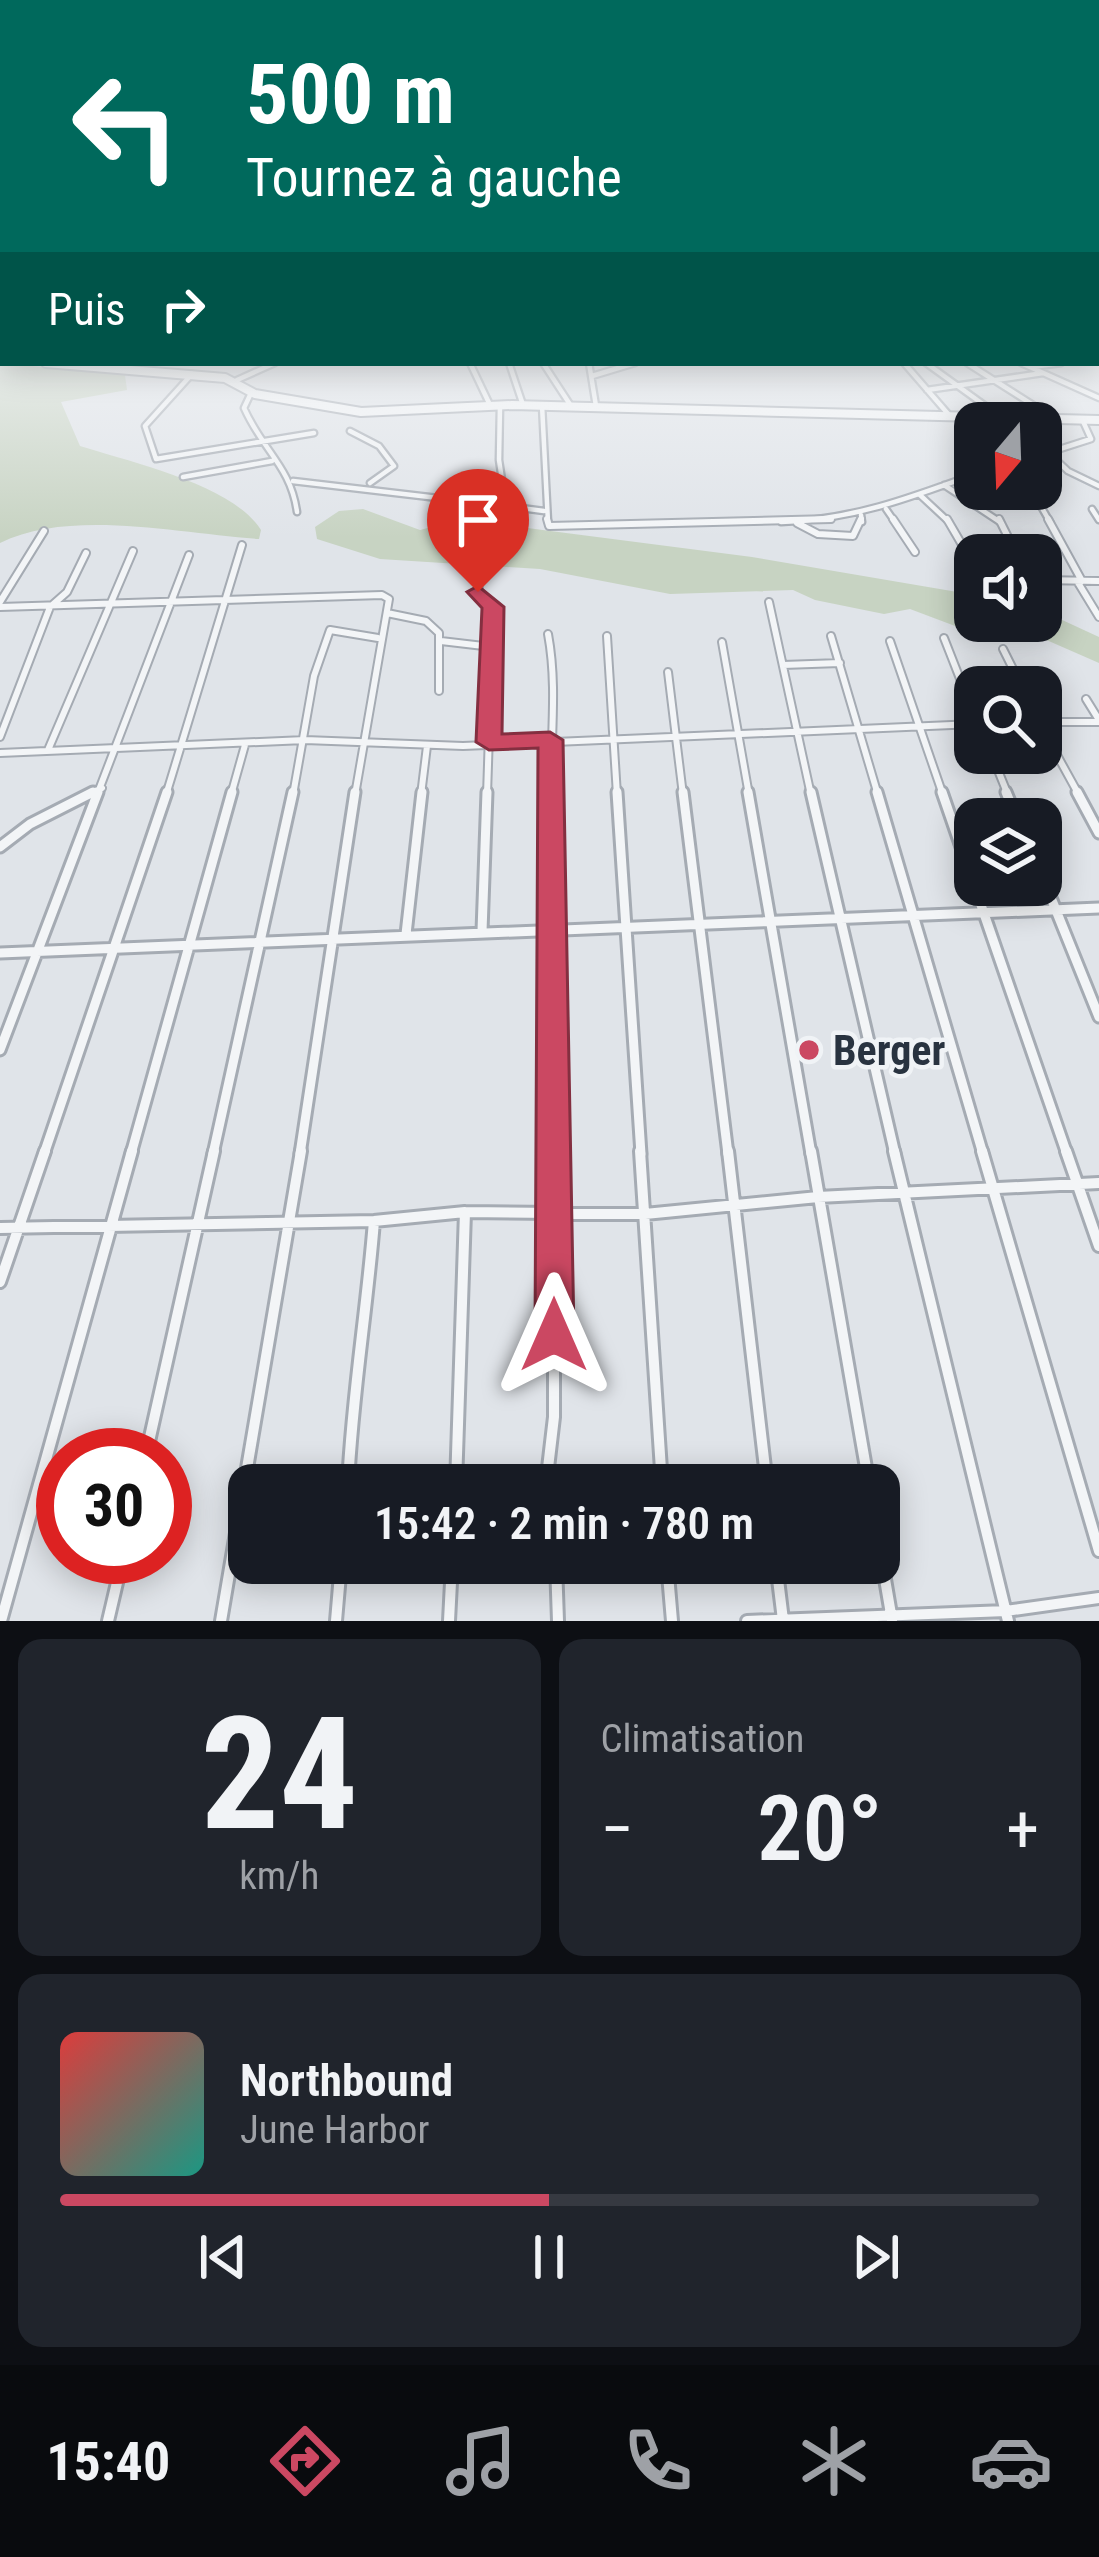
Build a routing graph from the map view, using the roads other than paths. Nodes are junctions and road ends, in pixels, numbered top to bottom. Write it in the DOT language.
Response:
graph roads {
  1 [pos="181,387"];
  2 [pos="244,387"];
  3 [pos="484,387"];
  4 [pos="517,387"];
  5 [pos="558,387"];
  6 [pos="593,387"];
  7 [pos="924,387"];
  8 [pos="964,387"];
  9 [pos="957,388"];
  10 [pos="927,390"];
  11 [pos="251,393"];
  12 [pos="978,402"];
  13 [pos="495,405"];
  14 [pos="523,405"];
  15 [pos="542,405"];
  16 [pos="571,406"];
  17 [pos="596,406"];
  18 [pos="949,415"];
  19 [pos="954,415"];
  20 [pos="1062,418"];
  21 [pos="1082,419"];
  22 [pos="1099,420"];
  23 [pos="350,431"];
  24 [pos="314,433"];
  25 [pos="259,442"];
  26 [pos="1062,448"];
  27 [pos="272,461"];
  28 [pos="1062,467"];
  29 [pos="183,477"];
  30 [pos="292,481"];
  31 [pos="954,481"];
  32 [pos="368,484"];
  33 [pos="944,485"];
  34 [pos="1099,486"];
  35 [pos="920,495"];
  36 [pos="506,506"];
  37 [pos="885,508"];
  38 [pos="1092,509"];
  39 [pos="1046,510"];
  40 [pos="544,511"];
  41 [pos="297,512"];
  42 [pos="861,514"];
  43 [pos="1099,520"];
  44 [pos="796,522"];
  45 [pos="44,531"];
  46 [pos="956,534"];
  47 [pos="1006,534"];
  48 [pos="242,545"];
  49 [pos="133,551"];
  50 [pos="915,552"];
  51 [pos="86,554"];
  52 [pos="190,555"];
  53 [pos="1062,580"];
  54 [pos="1079,580"];
  55 [pos="1099,580"];
  56 [pos="478,581"];
  57 [pos="769,602"];
  58 [pos="0,604"];
  59 [pos="228,604"];
  60 [pos="170,605"];
  61 [pos="112,606"];
  62 [pos="50,607"];
  63 [pos="387,613"];
  64 [pos="1099,617"];
  65 [pos="548,634"];
  66 [pos="607,636"];
  67 [pos="831,636"];
  68 [pos="378,638"];
  69 [pos="944,638"];
  70 [pos="890,640"];
  71 [pos="441,641"];
  72 [pos="722,642"];
  73 [pos="492,647"];
  74 [pos="1004,649"];
  75 [pos="840,663"];
  76 [pos="783,665"];
  77 [pos="955,666"];
  78 [pos="1012,666"];
  79 [pos="668,672"];
  80 [pos="439,691"];
  81 [pos="1086,699"];
  82 [pos="1099,720"];
  83 [pos="954,722"];
  84 [pos="1062,723"];
  85 [pos="917,725"];
  86 [pos="859,727"];
  87 [pos="797,729"];
  88 [pos="735,730"];
  89 [pos="674,733"];
  90 [pos="613,736"];
  91 [pos="0,737"];
  92 [pos="305,740"];
  93 [pos="550,740"];
  94 [pos="363,741"];
  95 [pos="489,742"];
  96 [pos="245,746"];
  97 [pos="427,746"];
  98 [pos="117,747"];
  99 [pos="180,747"];
  100 [pos="49,750"];
  101 [pos="0,753"];
  102 [pos="1062,763"];
  103 [pos="104,787"];
  104 [pos="1099,833"];
  105 [pos="0,847"];
  106 [pos="1053,906"];
  107 [pos="1099,908"];
  108 [pos="1054,910"];
  109 [pos="984,913"];
  110 [pos="915,915"];
  111 [pos="838,918"];
  112 [pos="772,921"];
  113 [pos="698,924"];
  114 [pos="624,927"];
  115 [pos="550,928"];
  116 [pos="482,931"];
  117 [pos="406,934"];
  118 [pos="333,936"];
  119 [pos="259,939"];
  120 [pos="185,947"];
  121 [pos="38,951"];
  122 [pos="112,951"];
  123 [pos="0,953"];
  124 [pos="1099,1017"];
  125 [pos="0,1050"];
  126 [pos="1099,1184"];
  127 [pos="1078,1186"];
  128 [pos="994,1191"];
  129 [pos="909,1194"];
  130 [pos="818,1197"];
  131 [pos="734,1202"];
  132 [pos="464,1212"];
  133 [pos="555,1212"];
  134 [pos="645,1214"];
  135 [pos="374,1221"];
  136 [pos="200,1222"];
  137 [pos="110,1224"];
  138 [pos="288,1224"];
  139 [pos="19,1226"];
  140 [pos="0,1228"];
  141 [pos="1099,1246"];
  142 [pos="0,1282"];
  143 [pos="152,1428"];
  144 [pos="349,1464"];
  145 [pos="457,1464"];
  146 [pos="548,1464"];
  147 [pos="661,1464"];
  148 [pos="764,1464"];
  149 [pos="864,1464"];
  150 [pos="1099,1551"];
  151 [pos="117,1584"];
  152 [pos="339,1584"];
  153 [pos="451,1584"];
  154 [pos="557,1584"];
  155 [pos="669,1584"];
  156 [pos="779,1584"];
  157 [pos="886,1584"];
  158 [pos="1099,1598"];
  159 [pos="1007,1616"];
  160 [pos="783,1620"];
  161 [pos="892,1620"];
  162 [pos="1,1621"];
  163 [pos="108,1621"];
  164 [pos="221,1621"];
  165 [pos="336,1621"];
  166 [pos="449,1621"];
  167 [pos="558,1621"];
  168 [pos="672,1621"];
  169 [pos="747,1621"];
  1 -- 25 [label="street"];
  2 -- 11 [label="street"];
  3 -- 13 [label="street"];
  4 -- 14 [label="street"];
  5 -- 16 [label="street"];
  6 -- 17 [label="street"];
  7 -- 10 [label="street"];
  8 -- 9 [label="street"];
  9 -- 10 [label="street"];
  9 -- 12 [label="street"];
  10 -- 18 [label="street"];
  11 -- 13 [label="street"];
  11 -- 25 [label="street"];
  13 -- 14 [label="street"];
  13 -- 36 [label="street"];
  14 -- 15 [label="street"];
  15 -- 16 [label="street"];
  15 -- 40 [label="street"];
  16 -- 17 [label="street"];
  17 -- 18 [label="street"];
  18 -- 19 [label="street"];
  20 -- 21 [label="street"];
  21 -- 22 [label="street"];
  21 -- 26 [label="street"];
  23 -- 32 [label="street"];
  24 -- 25 [label="street"];
  25 -- 27 [label="street"];
  27 -- 29 [label="street"];
  27 -- 30 [label="street"];
  28 -- 34 [label="street"];
  30 -- 32 [label="street"];
  30 -- 41 [label="street"];
  31 -- 33 [label="street"];
  32 -- 36 [label="street"];
  33 -- 35 [label="street"];
  33 -- 47 [label="street"];
  35 -- 37 [label="street"];
  35 -- 46 [label="street"];
  36 -- 40 [label="street"];
  37 -- 42 [label="street"];
  37 -- 50 [label="street"];
  38 -- 43 [label="street"];
  39 -- 54 [label="street"];
  40 -- 44 [label="street"];
  42 -- 44 [label="street"];
  42 -- 44 [label="street"];
  45 -- 58 [label="street"];
  48 -- 59 [label="street"];
  49 -- 61 [label="street"];
  51 -- 62 [label="street"];
  52 -- 60 [label="street"];
  53 -- 54 [label="street"];
  54 -- 55 [label="street"];
  54 -- 64 [label="street"];
  56 -- 73 [label="street"];
  57 -- 76 [label="street"];
  58 -- 62 [label="street"];
  59 -- 60 [label="street"];
  59 -- 63 [label="street"];
  59 -- 99 [label="street"];
  60 -- 61 [label="street"];
  60 -- 98 [label="street"];
  61 -- 62 [label="street"];
  61 -- 100 [label="street"];
  62 -- 91 [label="street"];
  63 -- 68 [label="street"];
  63 -- 71 [label="street"];
  65 -- 93 [label="street"];
  66 -- 90 [label="street"];
  67 -- 75 [label="street"];
  68 -- 92 [label="street"];
  68 -- 94 [label="street"];
  69 -- 77 [label="street"];
  70 -- 85 [label="street"];
  71 -- 73 [label="street"];
  71 -- 80 [label="street"];
  72 -- 88 [label="street"];
  73 -- 95 [label="street"];
  74 -- 78 [label="street"];
  75 -- 76 [label="street"];
  75 -- 86 [label="street"];
  76 -- 87 [label="street"];
  79 -- 89 [label="street"];
  81 -- 82 [label="street"];
  82 -- 84 [label="street"];
  83 -- 85 [label="street"];
  85 -- 86 [label="street"];
  85 -- 109 [label="street"];
  86 -- 87 [label="street"];
  86 -- 110 [label="street"];
  87 -- 88 [label="street"];
  87 -- 111 [label="street"];
  88 -- 89 [label="street"];
  88 -- 112 [label="street"];
  89 -- 90 [label="street"];
  89 -- 113 [label="street"];
  90 -- 93 [label="street"];
  90 -- 114 [label="street"];
  92 -- 94 [label="street"];
  92 -- 96 [label="street"];
  92 -- 119 [label="street"];
  93 -- 95 [label="street"];
  93 -- 115 [label="street"];
  94 -- 97 [label="street"];
  94 -- 118 [label="street"];
  95 -- 97 [label="street"];
  95 -- 116 [label="street"];
  96 -- 99 [label="street"];
  96 -- 120 [label="street"];
  97 -- 117 [label="street"];
  98 -- 99 [label="street"];
  98 -- 100 [label="street"];
  98 -- 103 [label="street"];
  99 -- 122 [label="street"];
  100 -- 101 [label="street"];
  102 -- 104 [label="street"];
  103 -- 105 [label="street"];
  103 -- 121 [label="street"];
  106 -- 108 [label="street"];
  107 -- 108 [label="street"];
  108 -- 109 [label="street"];
  108 -- 124 [label="street"];
  109 -- 110 [label="street"];
  109 -- 127 [label="street"];
  110 -- 111 [label="street"];
  110 -- 128 [label="street"];
  111 -- 112 [label="street"];
  111 -- 129 [label="street"];
  112 -- 113 [label="street"];
  112 -- 130 [label="street"];
  113 -- 114 [label="street"];
  113 -- 131 [label="street"];
  114 -- 115 [label="street"];
  114 -- 134 [label="street"];
  115 -- 116 [label="street"];
  115 -- 133 [label="street"];
  116 -- 117 [label="street"];
  117 -- 118 [label="street"];
  118 -- 119 [label="street"];
  118 -- 138 [label="street"];
  119 -- 120 [label="street"];
  119 -- 136 [label="street"];
  120 -- 122 [label="street"];
  120 -- 137 [label="street"];
  121 -- 122 [label="street"];
  121 -- 123 [label="street"];
  121 -- 125 [label="street"];
  122 -- 139 [label="street"];
  126 -- 127 [label="street"];
  127 -- 128 [label="street"];
  127 -- 141 [label="street"];
  128 -- 129 [label="street"];
  128 -- 150 [label="street"];
  129 -- 130 [label="street"];
  129 -- 159 [label="street"];
  130 -- 131 [label="street"];
  130 -- 149 [label="street"];
  131 -- 134 [label="street"];
  131 -- 148 [label="street"];
  132 -- 133 [label="street"];
  132 -- 135 [label="street"];
  132 -- 145 [label="street"];
  133 -- 134 [label="street"];
  133 -- 146 [label="street"];
  134 -- 147 [label="street"];
  135 -- 138 [label="street"];
  135 -- 144 [label="street"];
  136 -- 137 [label="street"];
  136 -- 138 [label="street"];
  136 -- 143 [label="street"];
  137 -- 139 [label="street"];
  137 -- 162 [label="street"];
  138 -- 164 [label="street"];
  139 -- 140 [label="street"];
  139 -- 142 [label="street"];
  151 -- 163 [label="street"];
  152 -- 165 [label="street"];
  153 -- 166 [label="street"];
  154 -- 167 [label="street"];
  155 -- 168 [label="street"];
  156 -- 160 [label="street"];
  157 -- 161 [label="street"];
  158 -- 159 [label="street"];
  159 -- 161 [label="street"];
  160 -- 161 [label="street"];
  160 -- 169 [label="street"];
}
